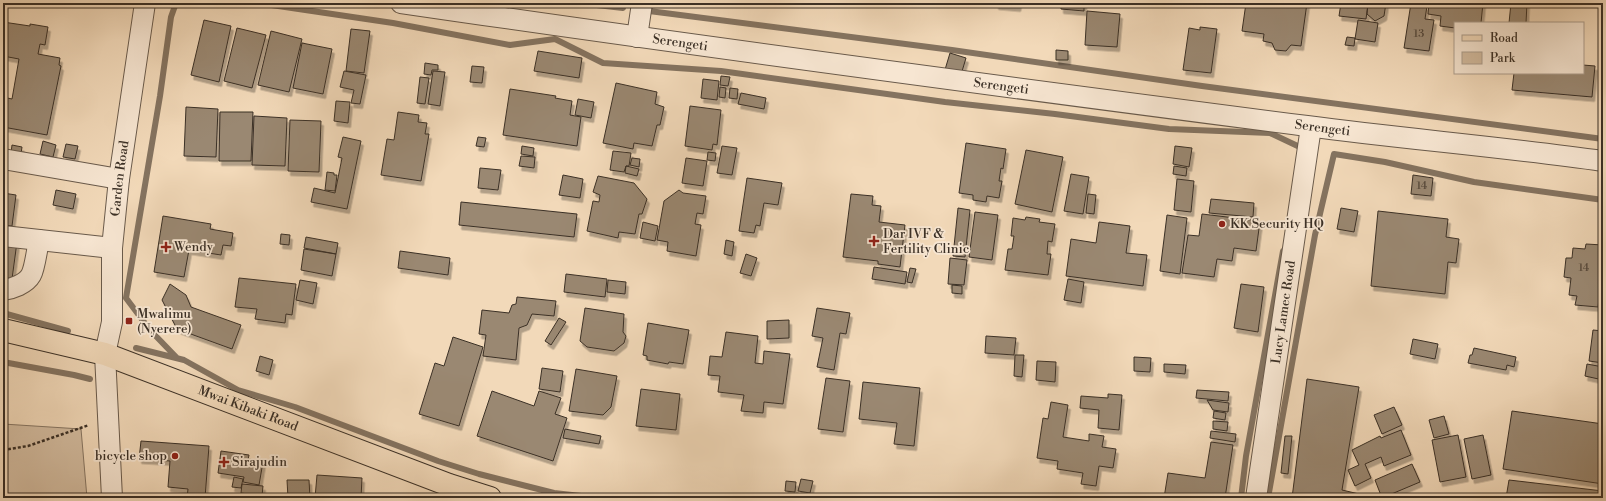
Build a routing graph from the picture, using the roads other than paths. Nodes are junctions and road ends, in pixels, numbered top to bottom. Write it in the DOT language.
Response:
graph roads {
  1 [pos="145,3"];
  2 [pos="401,3"];
  3 [pos="642,3"];
  4 [pos="637,37"];
  5 [pos="1311,126"];
  6 [pos="3,159"];
  7 [pos="1603,161"];
  8 [pos="119,179"];
  9 [pos="3,236"];
  10 [pos="39,240"];
  11 [pos="112,248"];
  12 [pos="3,290"];
  13 [pos="3,330"];
  14 [pos="105,354"];
  15 [pos="112,498"];
  16 [pos="490,498"];
  17 [pos="1256,498"];
  1 -- 8 [label="street, Garden Road"];
  2 -- 4 [label="street, Serengeti"];
  3 -- 4 [label="street"];
  4 -- 5 [label="street, Serengeti"];
  5 -- 7 [label="street, Serengeti"];
  5 -- 17 [label="street, Lucy Lamec Road"];
  6 -- 8 [label="street"];
  8 -- 11 [label="street, Garden Road"];
  9 -- 10 [label="street"];
  10 -- 11 [label="street"];
  10 -- 12 [label="street"];
  11 -- 14 [label="street, Garden Road"];
  13 -- 14 [label="main road, Mwai Kibaki Road"];
  14 -- 15 [label="street, Garden Road"];
  14 -- 16 [label="main road, Mwai Kibaki Road"];
}
